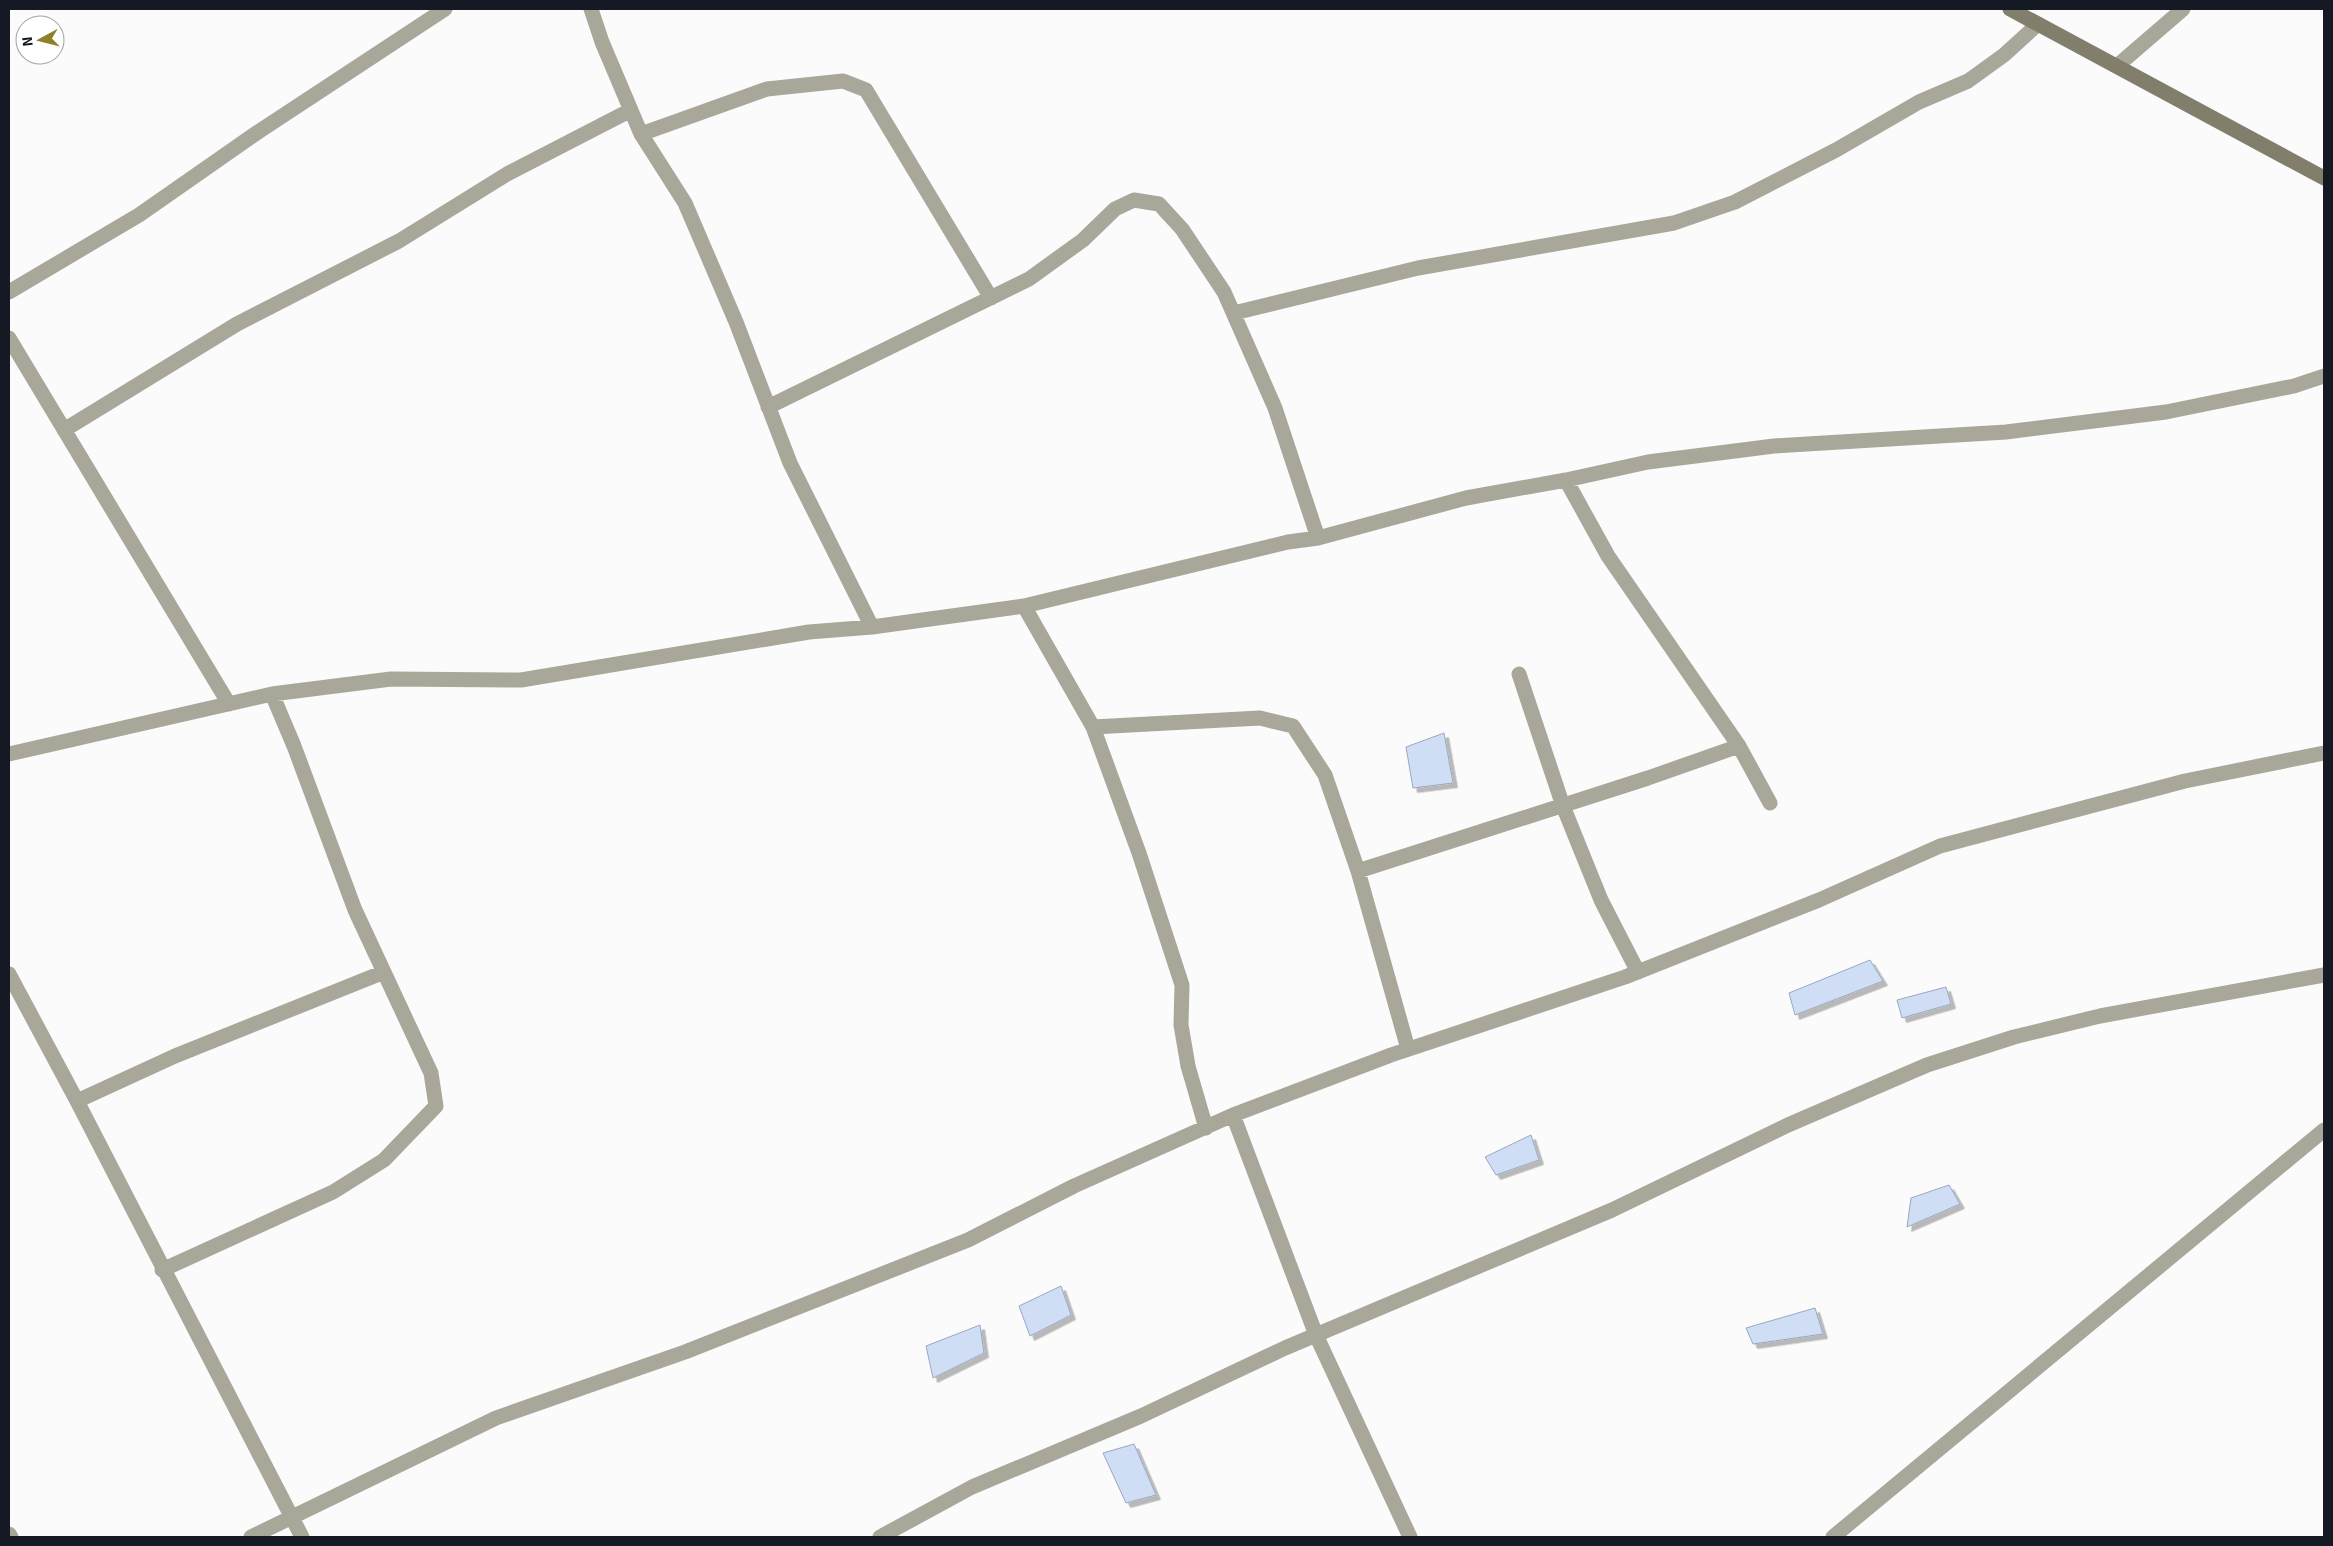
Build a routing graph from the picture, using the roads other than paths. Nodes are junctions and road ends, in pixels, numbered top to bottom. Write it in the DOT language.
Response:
graph roads {
  1 [pos="445,9"];
  2 [pos="591,9"];
  3 [pos="2010,9"];
  4 [pos="2183,9"];
  5 [pos="2038,24"];
  6 [pos="2117,66"];
  7 [pos="631,110"];
  8 [pos="641,134"];
  9 [pos="2324,178"];
  10 [pos="9,292"];
  11 [pos="991,298"];
  12 [pos="1234,313"];
  13 [pos="9,338"];
  14 [pos="2324,376"];
  15 [pos="768,407"];
  16 [pos="64,430"];
  17 [pos="1566,480"];
  18 [pos="1318,538"];
  19 [pos="1024,606"];
  20 [pos="872,627"];
  21 [pos="1519,674"];
  22 [pos="272,694"];
  23 [pos="229,704"];
  24 [pos="1093,727"];
  25 [pos="1739,746"];
  26 [pos="2324,753"];
  27 [pos="9,754"];
  28 [pos="1770,802"];
  29 [pos="1564,806"];
  30 [pos="1358,871"];
  31 [pos="384,972"];
  32 [pos="1638,972"];
  33 [pos="9,974"];
  34 [pos="2324,975"];
  35 [pos="1408,1049"];
  36 [pos="77,1100"];
  37 [pos="1233,1115"];
  38 [pos="1206,1128"];
  39 [pos="2324,1130"];
  40 [pos="162,1270"];
  41 [pos="1316,1335"];
  42 [pos="290,1518"];
  43 [pos="9,1534"];
  44 [pos="11,1537"];
  45 [pos="251,1537"];
  46 [pos="302,1537"];
  47 [pos="880,1537"];
  48 [pos="1410,1537"];
  49 [pos="1833,1537"];
  1 -- 10 [label="street"];
  2 -- 7 [label="street"];
  3 -- 5 [label="street"];
  4 -- 6 [label="street"];
  5 -- 6 [label="street"];
  5 -- 12 [label="street"];
  6 -- 9 [label="street"];
  7 -- 8 [label="street"];
  7 -- 16 [label="street"];
  8 -- 11 [label="street"];
  8 -- 15 [label="street"];
  11 -- 12 [label="street"];
  11 -- 15 [label="street"];
  12 -- 18 [label="street"];
  13 -- 16 [label="street"];
  14 -- 17 [label="street"];
  15 -- 20 [label="street"];
  16 -- 23 [label="street"];
  17 -- 18 [label="street"];
  17 -- 25 [label="street"];
  18 -- 19 [label="street"];
  19 -- 20 [label="street"];
  19 -- 24 [label="street"];
  20 -- 22 [label="street"];
  21 -- 29 [label="street"];
  22 -- 23 [label="street"];
  22 -- 31 [label="street"];
  23 -- 27 [label="street"];
  24 -- 30 [label="street"];
  24 -- 38 [label="street"];
  25 -- 28 [label="street"];
  25 -- 29 [label="street"];
  26 -- 32 [label="street"];
  29 -- 30 [label="street"];
  29 -- 32 [label="street"];
  30 -- 35 [label="street"];
  31 -- 36 [label="street"];
  31 -- 40 [label="street"];
  32 -- 35 [label="street"];
  33 -- 36 [label="street"];
  34 -- 41 [label="street"];
  35 -- 37 [label="street"];
  36 -- 40 [label="street"];
  37 -- 38 [label="street"];
  37 -- 41 [label="street"];
  38 -- 42 [label="street"];
  39 -- 49 [label="street"];
  40 -- 42 [label="street"];
  41 -- 47 [label="street"];
  41 -- 48 [label="street"];
  42 -- 45 [label="street"];
  42 -- 46 [label="street"];
  43 -- 44 [label="street"];
}
